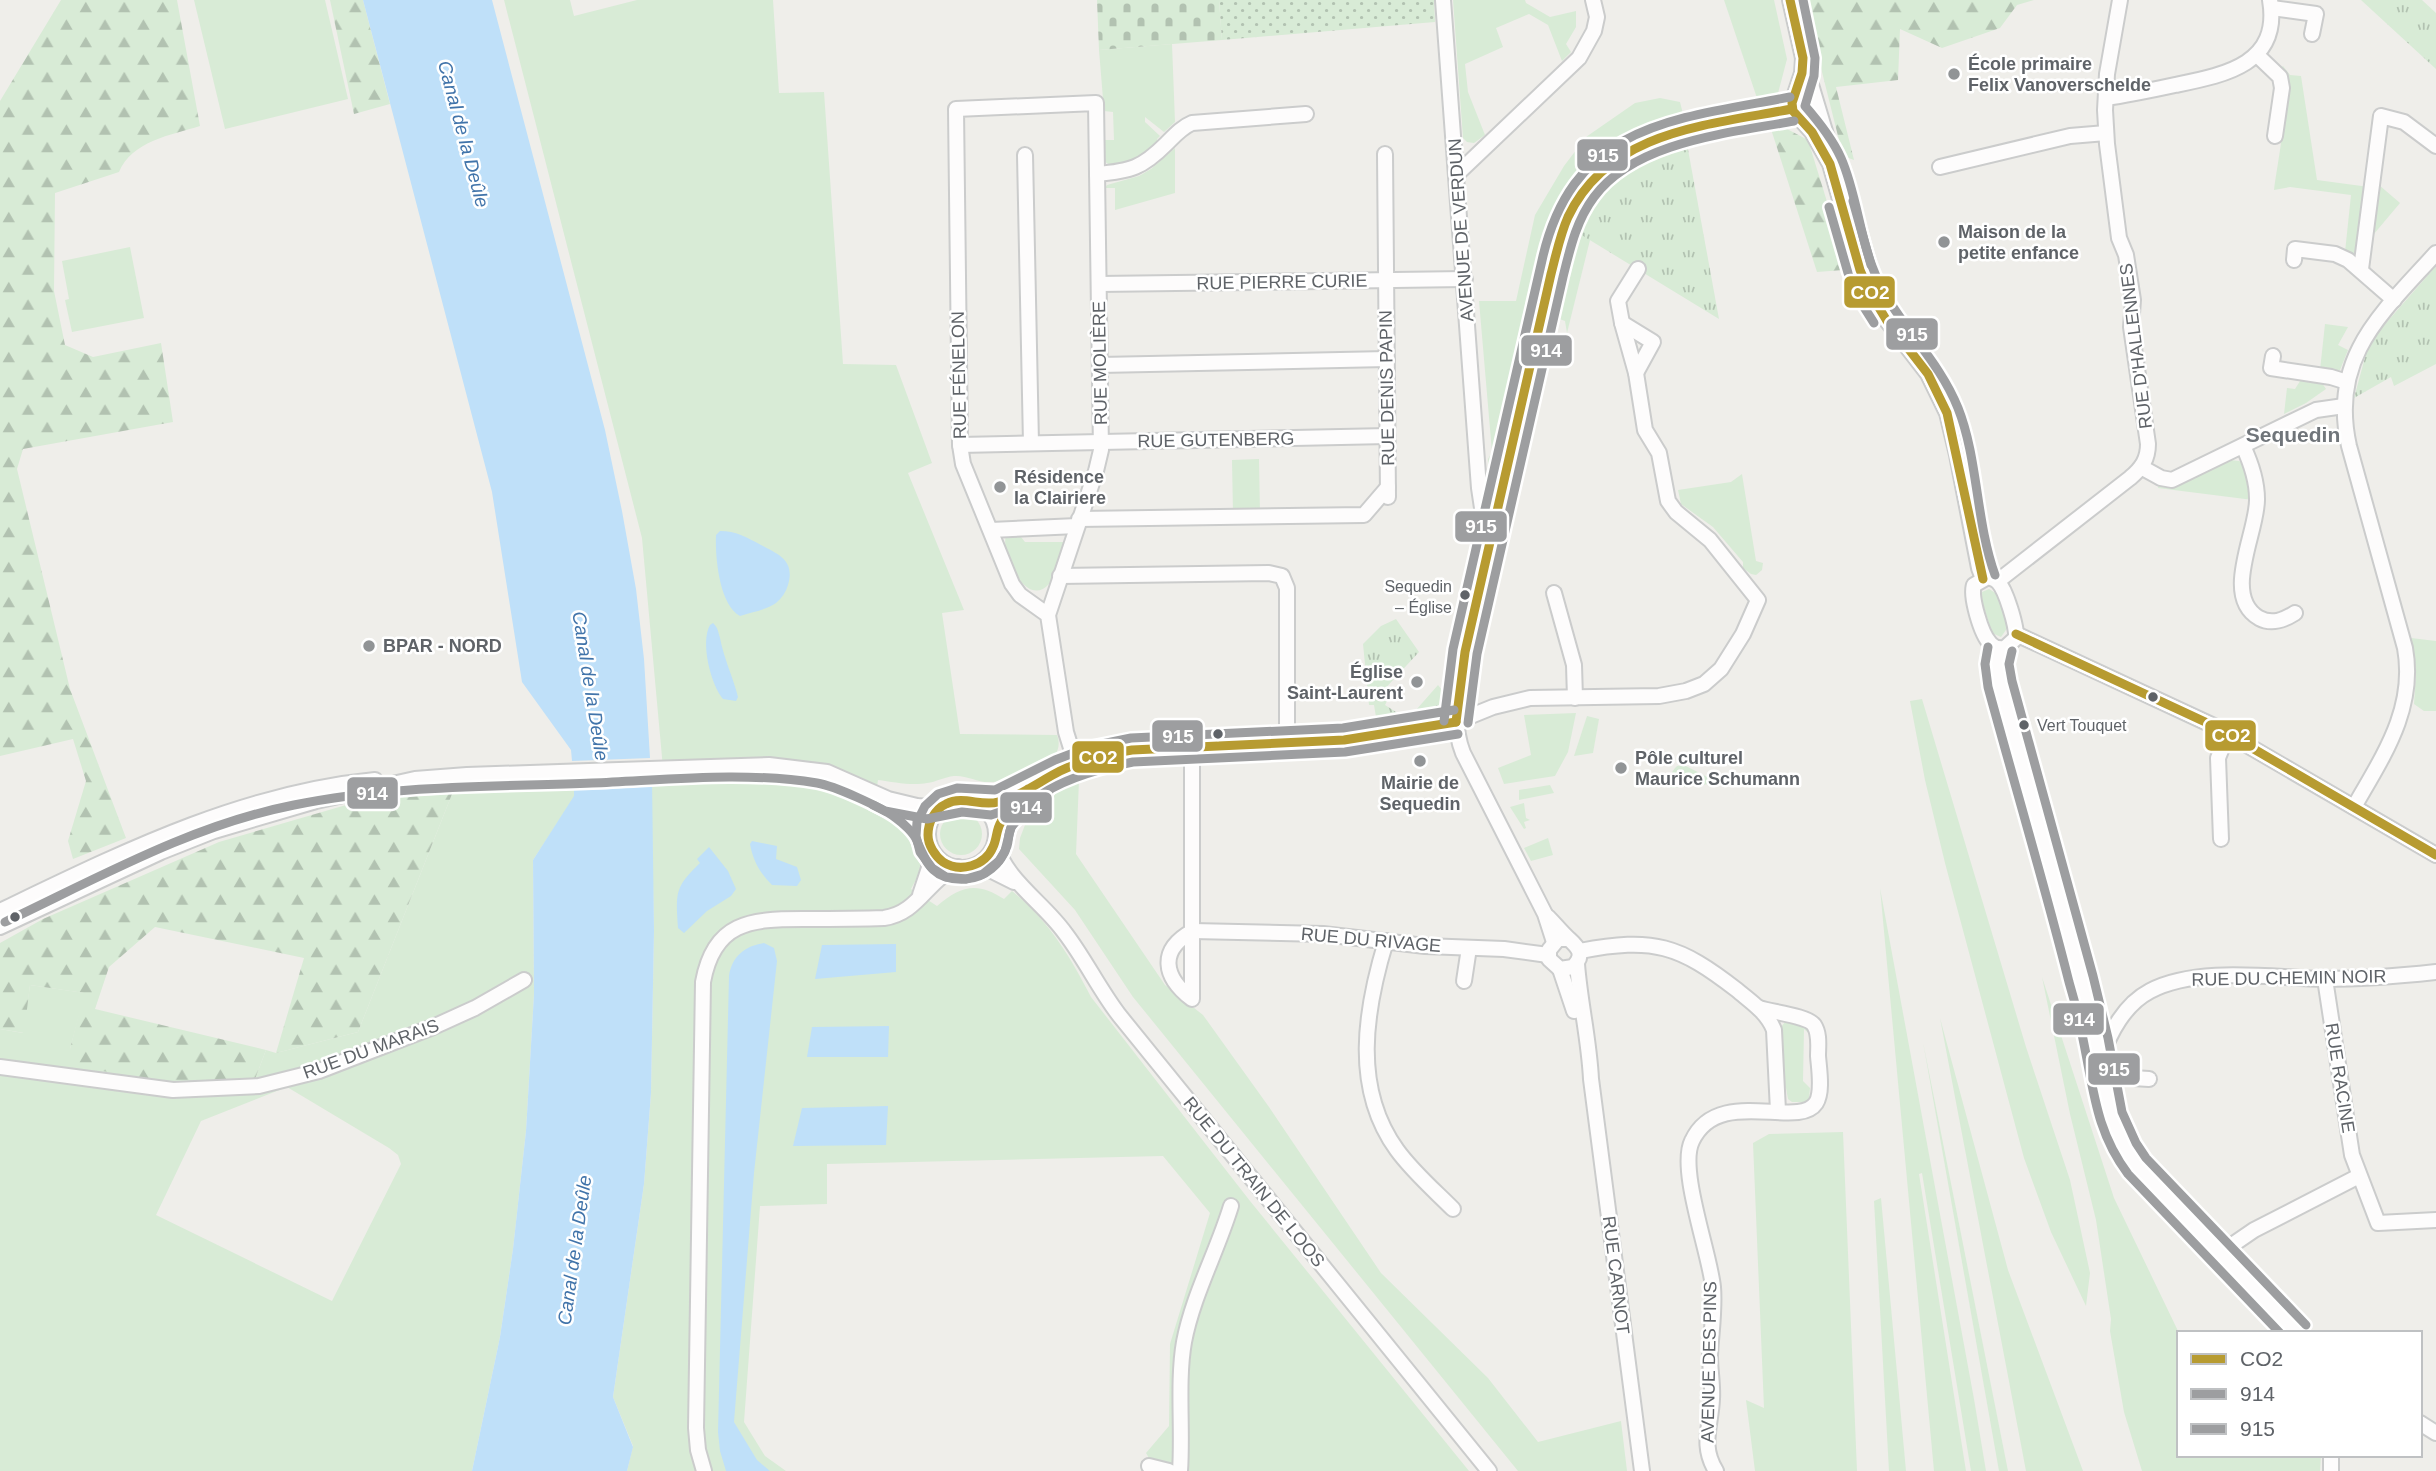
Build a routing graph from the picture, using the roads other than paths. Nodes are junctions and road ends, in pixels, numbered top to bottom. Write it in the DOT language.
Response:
graph roads {
  1 [pos="1443,0"];
  2 [pos="1593,0"];
  3 [pos="1790,0"];
  4 [pos="2120,0"];
  5 [pos="2271,4"];
  6 [pos="2312,34"];
  7 [pos="2257,54"];
  8 [pos="1803,58"];
  9 [pos="2106,98"];
  10 [pos="1815,104"];
  11 [pos="956,109"];
  12 [pos="1791,110"];
  13 [pos="1306,114"];
  14 [pos="2106,133"];
  15 [pos="2275,136"];
  16 [pos="2436,146"];
  17 [pos="1385,154"];
  18 [pos="1025,155"];
  19 [pos="1940,167"];
  20 [pos="1097,174"];
  21 [pos="1456,175"];
  22 [pos="1838,191"];
  23 [pos="2436,253"];
  24 [pos="2294,260"];
  25 [pos="1638,270"];
  26 [pos="2361,270"];
  27 [pos="1465,279"];
  28 [pos="1386,280"];
  29 [pos="1099,284"];
  30 [pos="2394,300"];
  31 [pos="1622,324"];
  32 [pos="2273,356"];
  33 [pos="1387,359"];
  34 [pos="1100,365"];
  35 [pos="1636,373"];
  36 [pos="2347,382"];
  37 [pos="2344,406"];
  38 [pos="1388,436"];
  39 [pos="1101,442"];
  40 [pos="1031,443"];
  41 [pos="960,444"];
  42 [pos="2244,446"];
  43 [pos="1478,460"];
  44 [pos="2141,467"];
  45 [pos="1503,484"];
  46 [pos="1078,523"];
  47 [pos="1494,523"];
  48 [pos="991,530"];
  49 [pos="1060,576"];
  50 [pos="1990,580"];
  51 [pos="1554,593"];
  52 [pos="2295,613"];
  53 [pos="1048,615"];
  54 [pos="2016,635"];
  55 [pos="2000,649"];
  56 [pos="1575,698"];
  57 [pos="1456,722"];
  58 [pos="2228,733"];
  59 [pos="1287,743"];
  60 [pos="1192,747"];
  61 [pos="1076,764"];
  62 [pos="415,779"];
  63 [pos="1028,789"];
  64 [pos="888,799"];
  65 [pos="976,803"];
  66 [pos="946,804"];
  67 [pos="2354,807"];
  68 [pos="995,836"];
  69 [pos="929,837"];
  70 [pos="2221,839"];
  71 [pos="2436,855"];
  72 [pos="962,867"];
  73 [pos="1024,889"];
  74 [pos="918,900"];
  75 [pos="0,911"];
  76 [pos="0,927"];
  77 [pos="1386,941"];
  78 [pos="1557,945"];
  79 [pos="1469,948"];
  80 [pos="1578,958"];
  81 [pos="1560,970"];
  82 [pos="2436,972"];
  83 [pos="2325,979"];
  84 [pos="524,980"];
  85 [pos="1464,981"];
  86 [pos="1759,1008"];
  87 [pos="0,1068"];
  88 [pos="2101,1069"];
  89 [pos="1591,1079"];
  90 [pos="2149,1079"];
  91 [pos="1778,1111"];
  92 [pos="2359,1176"];
  93 [pos="1231,1206"];
  94 [pos="1453,1209"];
  95 [pos="2436,1220"];
  96 [pos="2219,1254"];
  97 [pos="2295,1331"];
  98 [pos="1149,1466"];
  99 [pos="704,1471"];
  100 [pos="1169,1471"];
  101 [pos="1180,1471"];
  102 [pos="1489,1471"];
  103 [pos="1642,1471"];
  104 [pos="1716,1471"];
  1 -- 21 [label="street, AVENUE DE VERDUN"];
  2 -- 21 [label="street"];
  3 -- 8 [label="street"];
  4 -- 9 [label="street, RUE D'HALLENNES"];
  5 -- 6 [label="street"];
  5 -- 7 [label="street"];
  7 -- 9 [label="street"];
  7 -- 15 [label="street"];
  8 -- 10 [label="street"];
  8 -- 12 [label="street"];
  9 -- 14 [label="street, RUE D'HALLENNES"];
  10 -- 12 [label="street"];
  10 -- 12 [label="street"];
  10 -- 22 [label="street"];
  11 -- 20 [label="street, RUE MOLIÈRE"];
  11 -- 41 [label="street, RUE FÉNELON"];
  12 -- 22 [label="street"];
  12 -- 45 [label="street"];
  13 -- 20 [label="street"];
  14 -- 19 [label="street"];
  14 -- 44 [label="street, RUE D'HALLENNES"];
  16 -- 26 [label="street"];
  17 -- 28 [label="street, RUE DENIS PAPIN"];
  18 -- 40 [label="street"];
  20 -- 29 [label="street, RUE MOLIÈRE"];
  21 -- 27 [label="street, AVENUE DE VERDUN"];
  22 -- 50 [label="street"];
  23 -- 30 [label="street"];
  24 -- 26 [label="street"];
  25 -- 31 [label="street"];
  26 -- 30 [label="street"];
  27 -- 28 [label="street, RUE PIERRE CURIE"];
  27 -- 43 [label="street, AVENUE DE VERDUN"];
  28 -- 29 [label="street, RUE PIERRE CURIE"];
  28 -- 33 [label="street, RUE DENIS PAPIN"];
  29 -- 34 [label="street, RUE MOLIÈRE"];
  30 -- 36 [label="street"];
  31 -- 35 [label="street"];
  31 -- 35 [label="street"];
  32 -- 36 [label="street"];
  33 -- 34 [label="street"];
  33 -- 38 [label="street, RUE DENIS PAPIN"];
  34 -- 39 [label="street, RUE MOLIÈRE"];
  35 -- 56 [label="street"];
  36 -- 37 [label="street"];
  37 -- 42 [label="street"];
  37 -- 67 [label="street"];
  38 -- 39 [label="street, RUE GUTENBERG"];
  38 -- 46 [label="street, RUE DENIS PAPIN"];
  39 -- 40 [label="street, RUE GUTENBERG"];
  39 -- 46 [label="street, RUE MOLIÈRE"];
  40 -- 41 [label="street, RUE GUTENBERG"];
  41 -- 48 [label="street, RUE FÉNELON"];
  42 -- 44 [label="street"];
  42 -- 52 [label="street"];
  43 -- 45 [label="street"];
  43 -- 47 [label="street, AVENUE DE VERDUN"];
  44 -- 50 [label="street"];
  45 -- 47 [label="street"];
  46 -- 48 [label="street"];
  46 -- 49 [label="street, RUE MOLIÈRE"];
  47 -- 57 [label="street"];
  48 -- 53 [label="street, RUE FÉNELON"];
  49 -- 53 [label="street, RUE MOLIÈRE"];
  49 -- 59 [label="street"];
  50 -- 54 [label="street"];
  50 -- 55 [label="street"];
  51 -- 56 [label="street"];
  53 -- 61 [label="street"];
  54 -- 55 [label="street"];
  54 -- 58 [label="street"];
  55 -- 88 [label="street"];
  56 -- 57 [label="street"];
  57 -- 59 [label="street"];
  57 -- 78 [label="street"];
  58 -- 67 [label="street"];
  58 -- 70 [label="street"];
  59 -- 60 [label="street"];
  60 -- 61 [label="street"];
  60 -- 77 [label="street, RUE DU RIVAGE"];
  61 -- 63 [label="street"];
  62 -- 64 [label="street"];
  62 -- 75 [label="street"];
  62 -- 76 [label="street"];
  63 -- 65 [label="street"];
  63 -- 68 [label="street"];
  64 -- 66 [label="street"];
  64 -- 69 [label="street"];
  65 -- 66 [label="street"];
  65 -- 68 [label="street"];
  66 -- 69 [label="street"];
  67 -- 71 [label="street"];
  68 -- 72 [label="street"];
  68 -- 73 [label="street, RUE DU TRAIN DE LOOS"];
  69 -- 72 [label="street"];
  69 -- 74 [label="street"];
  72 -- 73 [label="street, RUE DU TRAIN DE LOOS"];
  72 -- 74 [label="street"];
  73 -- 102 [label="street, RUE DU TRAIN DE LOOS"];
  74 -- 99 [label="street"];
  77 -- 79 [label="street, RUE DU RIVAGE"];
  77 -- 94 [label="street"];
  78 -- 79 [label="street, RUE DU RIVAGE"];
  78 -- 80 [label="street"];
  78 -- 81 [label="street"];
  79 -- 85 [label="street"];
  80 -- 81 [label="street"];
  80 -- 86 [label="street"];
  80 -- 89 [label="street, RUE CARNOT"];
  81 -- 89 [label="street, RUE CARNOT"];
  82 -- 83 [label="street, RUE DU CHEMIN NOIR"];
  83 -- 88 [label="street, RUE DU CHEMIN NOIR"];
  83 -- 92 [label="street, RUE RACINE"];
  84 -- 87 [label="street, RUE DU MARAIS"];
  86 -- 91 [label="street"];
  86 -- 91 [label="street, AVENUE DES PINS"];
  88 -- 90 [label="street"];
  88 -- 96 [label="street"];
  89 -- 103 [label="street, RUE CARNOT"];
  91 -- 104 [label="street, AVENUE DES PINS"];
  92 -- 95 [label="street, RUE RACINE"];
  92 -- 96 [label="street"];
  93 -- 101 [label="street"];
  96 -- 97 [label="street"];
  98 -- 100 [label="street"];
}
